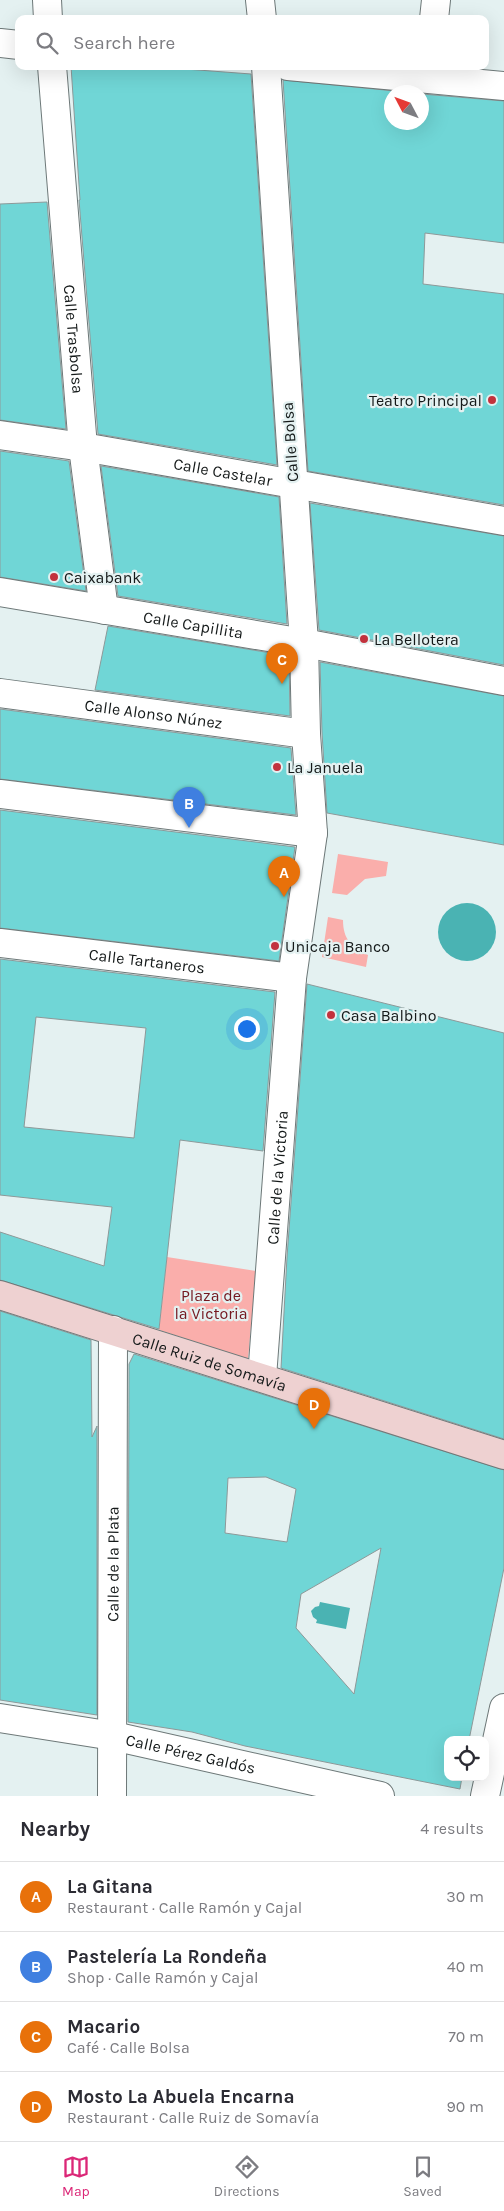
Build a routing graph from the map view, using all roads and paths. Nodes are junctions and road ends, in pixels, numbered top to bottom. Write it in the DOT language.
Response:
graph roads {
  1 [pos="47,0"];
  2 [pos="260,0"];
  3 [pos="436,0"];
  4 [pos="48,15"];
  5 [pos="262,15"];
  6 [pos="434,15"];
  7 [pos="0,43"];
  8 [pos="15,45"];
  9 [pos="52,70"];
  10 [pos="266,70"];
  11 [pos="368,70"];
  12 [pos="428,73"];
  13 [pos="504,86"];
  14 [pos="0,435"];
  15 [pos="83,447"];
  16 [pos="292,484"];
  17 [pos="504,521"];
  18 [pos="0,592"];
  19 [pos="104,610"];
  20 [pos="304,643"];
  21 [pos="504,682"];
  22 [pos="0,693"];
  23 [pos="306,734"];
  24 [pos="0,794"];
  25 [pos="313,826"];
  26 [pos="0,943"];
  27 [pos="292,978"];
  28 [pos="0,1295"];
  29 [pos="112,1330"];
  30 [pos="262,1377"];
  31 [pos="504,1455"];
  32 [pos="504,1708"];
  33 [pos="0,1718"];
  34 [pos="113,1736"];
  35 [pos="112,1796"];
  36 [pos="380,1796"];
  37 [pos="485,1796"];
  1 -- 4 [label="street"];
  2 -- 5 [label="street"];
  3 -- 6 [label="street"];
  7 -- 8 [label="street"];
  9 -- 15 [label="street, Calle Trasbolsa"];
  10 -- 16 [label="street, Calle Bolsa"];
  11 -- 12 [label="street"];
  12 -- 13 [label="street"];
  14 -- 15 [label="street, Calle Castelar"];
  15 -- 16 [label="street, Calle Castelar"];
  15 -- 19 [label="street, Calle Trasbolsa"];
  16 -- 17 [label="street, Calle Castelar"];
  16 -- 20 [label="street, Calle Bolsa"];
  18 -- 19 [label="street, Calle Capillita"];
  19 -- 20 [label="street, Calle Capillita"];
  20 -- 21 [label="street, Calle Capillita"];
  20 -- 23 [label="street, Calle Bolsa"];
  22 -- 23 [label="street, Calle Alonso Núnez"];
  23 -- 25 [label="street, Calle Bolsa"];
  24 -- 25 [label="street"];
  25 -- 27 [label="street, Calle de la Victoria"];
  26 -- 27 [label="street, Calle Tartaneros"];
  27 -- 30 [label="street, Calle de la Victoria"];
  28 -- 29 [label="street, Calle Ruiz de Somavía"];
  29 -- 30 [label="street, Calle Ruiz de Somavía"];
  29 -- 34 [label="street, Calle de la Plata"];
  30 -- 31 [label="street, Calle Ruiz de Somavía"];
  32 -- 37 [label="street"];
  33 -- 34 [label="street, Calle Pérez Galdós"];
  34 -- 35 [label="street, Calle de la Plata"];
  34 -- 36 [label="street, Calle Pérez Galdós"];
}
